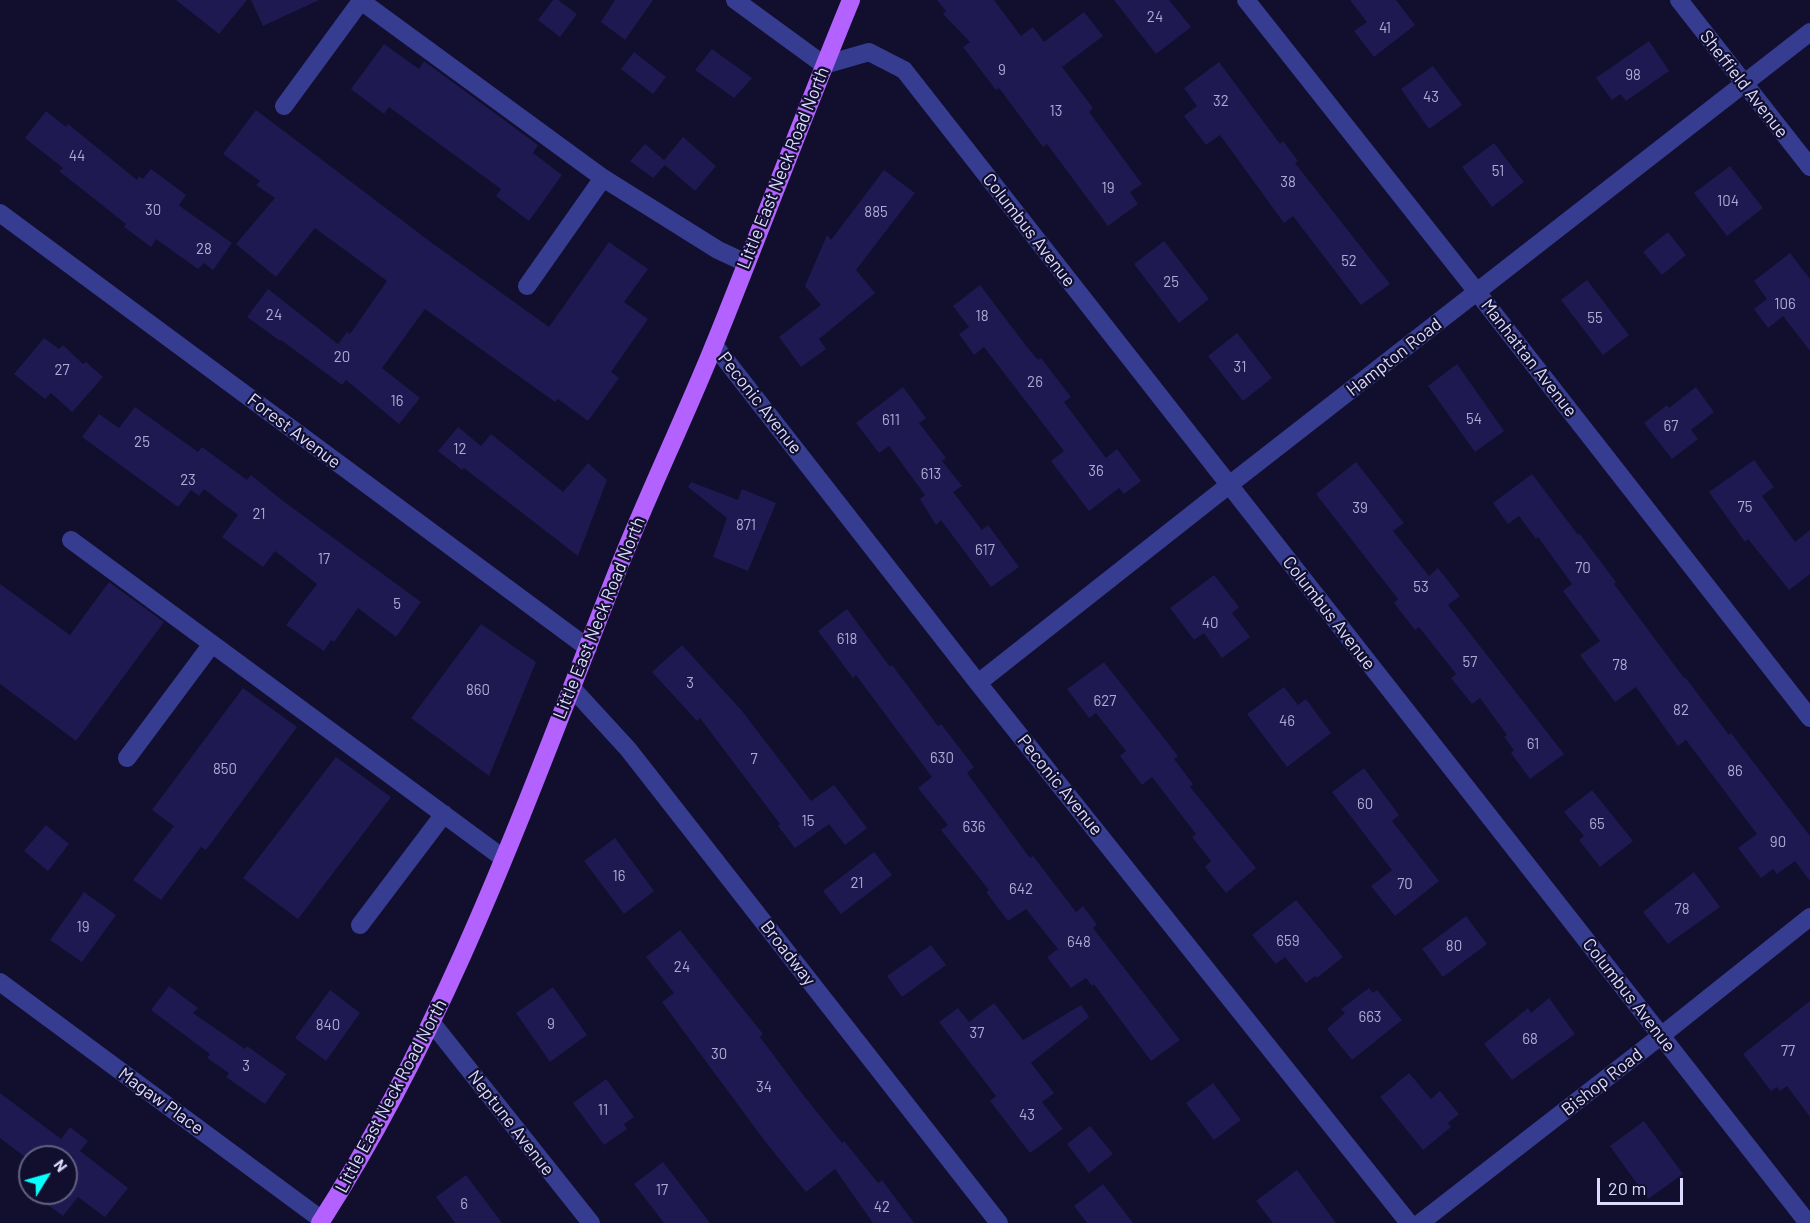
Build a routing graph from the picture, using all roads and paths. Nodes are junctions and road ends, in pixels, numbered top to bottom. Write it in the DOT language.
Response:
graph roads {
  1 [pos="735,0"];
  2 [pos="851,0"];
  3 [pos="1246,0"];
  4 [pos="1679,0"];
  5 [pos="1810,32"];
  6 [pos="824,65"];
  7 [pos="1744,83"];
  8 [pos="284,106"];
  9 [pos="1810,167"];
  10 [pos="603,178"];
  11 [pos="0,213"];
  12 [pos="746,263"];
  13 [pos="527,286"];
  14 [pos="1477,292"];
  15 [pos="714,345"];
  16 [pos="1229,485"];
  17 [pos="71,540"];
  18 [pos="212,644"];
  19 [pos="588,648"];
  20 [pos="978,683"];
  21 [pos="572,688"];
  22 [pos="1810,718"];
  23 [pos="127,758"];
  24 [pos="444,814"];
  25 [pos="504,858"];
  26 [pos="1810,917"];
  27 [pos="360,924"];
  28 [pos="0,982"];
  29 [pos="432,1023"];
  30 [pos="1662,1035"];
  31 [pos="321,1221"];
  32 [pos="591,1223"];
  33 [pos="999,1223"];
  34 [pos="1409,1223"];
  35 [pos="1420,1223"];
  36 [pos="1808,1223"];
  1 -- 6 [label="street"];
  2 -- 6 [label="main road, Little East Neck Road North"];
  3 -- 14 [label="street, Manhattan Avenue"];
  4 -- 7 [label="street, Sheffield Avenue"];
  5 -- 7 [label="street, Hampton Road"];
  6 -- 12 [label="main road, Little East Neck Road North"];
  6 -- 16 [label="street, Columbus Avenue"];
  7 -- 9 [label="street, Sheffield Avenue"];
  7 -- 14 [label="street, Hampton Road"];
  8 -- 10 [label="street"];
  10 -- 12 [label="street"];
  10 -- 13 [label="street"];
  11 -- 19 [label="street, Forest Avenue"];
  12 -- 15 [label="main road, Little East Neck Road North"];
  14 -- 16 [label="street, Hampton Road"];
  14 -- 22 [label="street, Manhattan Avenue"];
  15 -- 19 [label="main road, Little East Neck Road North"];
  15 -- 20 [label="street, Peconic Avenue"];
  16 -- 20 [label="street, Hampton Road"];
  16 -- 30 [label="street, Columbus Avenue"];
  17 -- 18 [label="street"];
  18 -- 23 [label="street"];
  18 -- 24 [label="street"];
  19 -- 21 [label="main road, Little East Neck Road North"];
  20 -- 34 [label="street, Peconic Avenue"];
  21 -- 25 [label="main road, Little East Neck Road North"];
  21 -- 33 [label="street, Broadway"];
  24 -- 25 [label="street"];
  24 -- 27 [label="street"];
  25 -- 29 [label="main road, Little East Neck Road North"];
  26 -- 30 [label="street, Bishop Road"];
  28 -- 31 [label="street, Magaw Place"];
  29 -- 31 [label="main road, Little East Neck Road North"];
  29 -- 32 [label="street, Neptune Avenue"];
  30 -- 35 [label="street, Bishop Road"];
  30 -- 36 [label="street, Columbus Avenue"];
}
